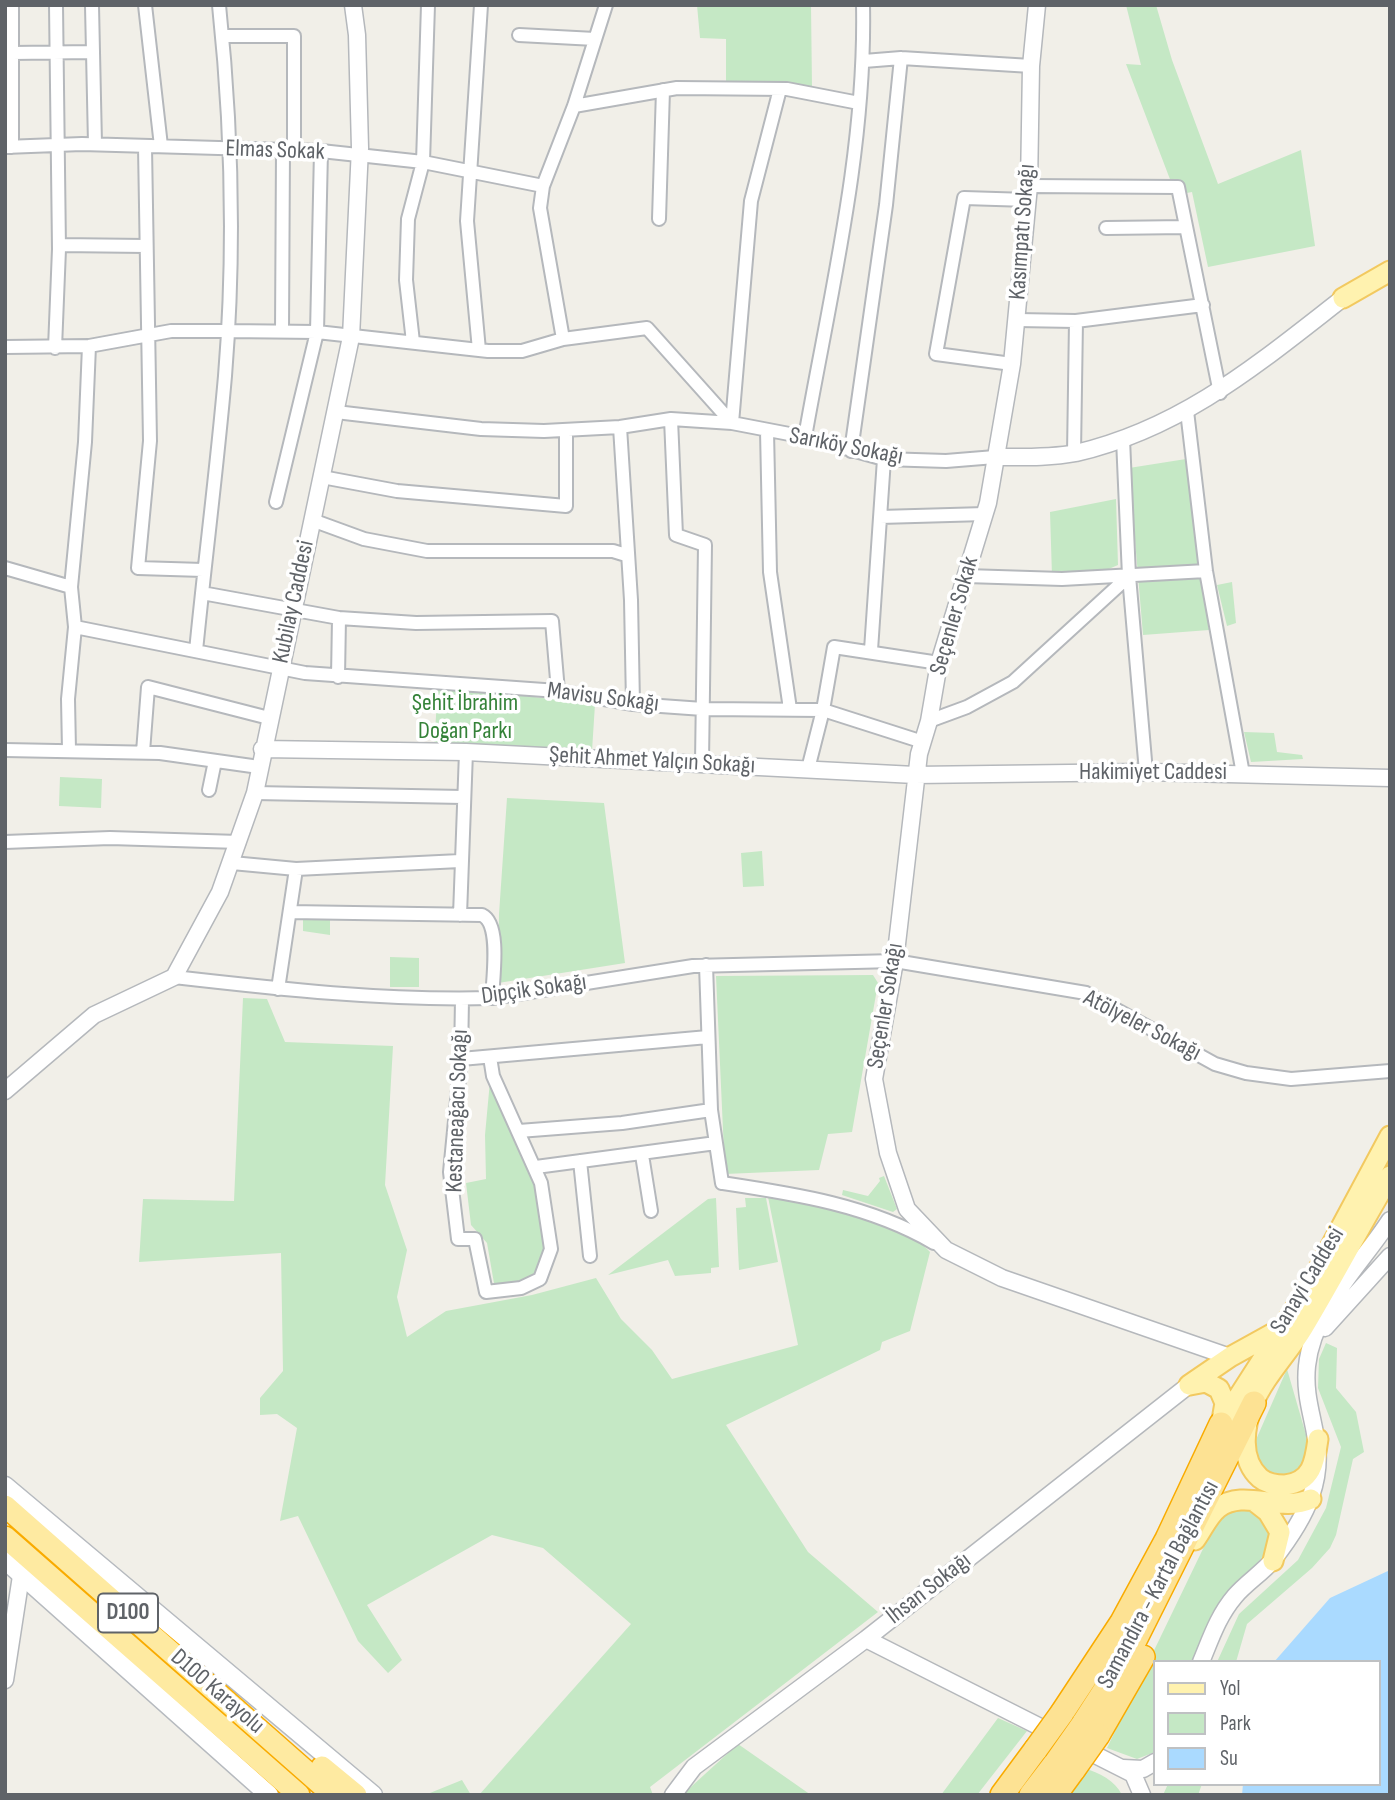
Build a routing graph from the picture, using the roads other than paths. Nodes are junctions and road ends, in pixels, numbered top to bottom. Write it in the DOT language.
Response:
graph roads {
  1 [pos="12,5"];
  2 [pos="56,5"];
  3 [pos="145,5"];
  4 [pos="219,5"];
  5 [pos="353,5"];
  6 [pos="428,5"];
  7 [pos="481,5"];
  8 [pos="606,5"];
  9 [pos="863,5"];
  10 [pos="1037,5"];
  11 [pos="92,6"];
  12 [pos="222,36"];
  13 [pos="519,36"];
  14 [pos="595,39"];
  15 [pos="56,52"];
  16 [pos="92,52"];
  17 [pos="12,53"];
  18 [pos="901,58"];
  19 [pos="864,61"];
  20 [pos="1031,66"];
  21 [pos="780,89"];
  22 [pos="663,90"];
  23 [pos="859,103"];
  24 [pos="574,106"];
  25 [pos="57,144"];
  26 [pos="95,144"];
  27 [pos="161,146"];
  28 [pos="9,147"];
  29 [pos="145,147"];
  30 [pos="230,150"];
  31 [pos="288,150"];
  32 [pos="321,151"];
  33 [pos="360,156"];
  34 [pos="423,162"];
  35 [pos="471,173"];
  36 [pos="543,186"];
  37 [pos="1028,193"];
  38 [pos="659,219"];
  39 [pos="1186,227"];
  40 [pos="1106,228"];
  41 [pos="59,245"];
  42 [pos="146,246"];
  43 [pos="1390,271"];
  44 [pos="1390,284"];
  45 [pos="1343,298"];
  46 [pos="1203,305"];
  47 [pos="1017,320"];
  48 [pos="1076,321"];
  49 [pos="227,331"];
  50 [pos="282,331"];
  51 [pos="317,332"];
  52 [pos="150,334"];
  53 [pos="351,337"];
  54 [pos="563,339"];
  55 [pos="413,342"];
  56 [pos="89,346"];
  57 [pos="5,347"];
  58 [pos="55,348"];
  59 [pos="479,350"];
  60 [pos="1012,364"];
  61 [pos="1220,393"];
  62 [pos="1187,411"];
  63 [pos="336,412"];
  64 [pos="671,419"];
  65 [pos="732,423"];
  66 [pos="620,427"];
  67 [pos="566,430"];
  68 [pos="766,431"];
  69 [pos="805,437"];
  70 [pos="1123,439"];
  71 [pos="851,451"];
  72 [pos="1074,453"];
  73 [pos="995,457"];
  74 [pos="884,459"];
  75 [pos="322,477"];
  76 [pos="276,502"];
  77 [pos="985,514"];
  78 [pos="880,517"];
  79 [pos="312,520"];
  80 [pos="626,555"];
  81 [pos="5,568"];
  82 [pos="203,570"];
  83 [pos="1206,571"];
  84 [pos="966,576"];
  85 [pos="1129,576"];
  86 [pos="71,587"];
  87 [pos="202,593"];
  88 [pos="292,611"];
  89 [pos="339,618"];
  90 [pos="75,627"];
  91 [pos="871,650"];
  92 [pos="196,651"];
  93 [pos="939,663"];
  94 [pos="279,668"];
  95 [pos="338,677"];
  96 [pos="558,691"];
  97 [pos="633,704"];
  98 [pos="703,709"];
  99 [pos="790,709"];
  100 [pos="823,710"];
  101 [pos="269,718"];
  102 [pos="929,721"];
  103 [pos="923,742"];
  104 [pos="262,749"];
  105 [pos="5,750"];
  106 [pos="69,750"];
  107 [pos="143,752"];
  108 [pos="467,752"];
  109 [pos="215,761"];
  110 [pos="702,762"];
  111 [pos="259,767"];
  112 [pos="808,769"];
  113 [pos="1146,772"];
  114 [pos="1243,774"];
  115 [pos="915,775"];
  116 [pos="1390,778"];
  117 [pos="209,790"];
  118 [pos="255,793"];
  119 [pos="463,797"];
  120 [pos="5,842"];
  121 [pos="239,842"];
  122 [pos="460,861"];
  123 [pos="232,863"];
  124 [pos="296,869"];
  125 [pos="290,912"];
  126 [pos="460,915"];
  127 [pos="895,961"];
  128 [pos="706,965"];
  129 [pos="174,977"];
  130 [pos="278,989"];
  131 [pos="492,998"];
  132 [pos="462,999"];
  133 [pos="708,1037"];
  134 [pos="490,1056"];
  135 [pos="461,1059"];
  136 [pos="1390,1071"];
  137 [pos="5,1091"];
  138 [pos="711,1110"];
  139 [pos="519,1131"];
  140 [pos="1390,1136"];
  141 [pos="716,1143"];
  142 [pos="642,1154"];
  143 [pos="580,1161"];
  144 [pos="536,1167"];
  145 [pos="1390,1175"];
  146 [pos="651,1211"];
  147 [pos="1390,1220"];
  148 [pos="946,1250"];
  149 [pos="590,1256"];
  150 [pos="1390,1256"];
  151 [pos="1278,1331"];
  152 [pos="1309,1354"];
  153 [pos="1230,1357"];
  154 [pos="1189,1385"];
  155 [pos="1254,1403"];
  156 [pos="1221,1424"];
  157 [pos="1318,1439"];
  158 [pos="5,1486"];
  159 [pos="1311,1499"];
  160 [pos="1253,1500"];
  161 [pos="5,1506"];
  162 [pos="5,1537"];
  163 [pos="5,1552"];
  164 [pos="5,1560"];
  165 [pos="1273,1561"];
  166 [pos="1169,1574"];
  167 [pos="21,1576"];
  168 [pos="100,1623"];
  169 [pos="866,1639"];
  170 [pos="1202,1660"];
  171 [pos="5,1680"];
  172 [pos="250,1720"];
  173 [pos="1154,1763"];
  174 [pos="1065,1765"];
  175 [pos="1120,1768"];
  176 [pos="1154,1774"];
  177 [pos="260,1792"];
  178 [pos="299,1795"];
  179 [pos="333,1795"];
  180 [pos="356,1795"];
  181 [pos="373,1795"];
  182 [pos="673,1795"];
  183 [pos="1002,1795"];
  184 [pos="1031,1795"];
  185 [pos="1055,1795"];
  186 [pos="1144,1795"];
  1 -- 17 [label="street"];
  2 -- 15 [label="street"];
  3 -- 27 [label="street"];
  4 -- 12 [label="street"];
  5 -- 33 [label="street, Kubilay Caddesi"];
  6 -- 34 [label="street"];
  7 -- 35 [label="street"];
  8 -- 14 [label="street"];
  9 -- 19 [label="street"];
  10 -- 20 [label="street, Kasımpatı Sokağı"];
  11 -- 16 [label="street"];
  12 -- 30 [label="street"];
  12 -- 31 [label="street"];
  13 -- 14 [label="street"];
  14 -- 24 [label="street"];
  15 -- 16 [label="street"];
  15 -- 17 [label="street"];
  15 -- 25 [label="street"];
  16 -- 26 [label="street"];
  17 -- 28 [label="street"];
  18 -- 19 [label="street"];
  18 -- 20 [label="street"];
  18 -- 71 [label="street"];
  19 -- 23 [label="street"];
  20 -- 37 [label="street, Kasımpatı Sokağı"];
  21 -- 22 [label="street"];
  21 -- 23 [label="street"];
  21 -- 65 [label="street"];
  22 -- 24 [label="street"];
  22 -- 38 [label="street"];
  23 -- 69 [label="street"];
  24 -- 36 [label="street"];
  25 -- 26 [label="street, Elmas Sokak"];
  25 -- 28 [label="street, Elmas Sokak"];
  25 -- 41 [label="street"];
  26 -- 29 [label="street, Elmas Sokak"];
  27 -- 29 [label="street, Elmas Sokak"];
  27 -- 30 [label="street, Elmas Sokak"];
  29 -- 42 [label="street"];
  30 -- 31 [label="street, Elmas Sokak"];
  30 -- 49 [label="street"];
  31 -- 32 [label="street, Elmas Sokak"];
  31 -- 50 [label="street"];
  32 -- 33 [label="street, Elmas Sokak"];
  32 -- 51 [label="street"];
  33 -- 34 [label="street, Elmas Sokak"];
  33 -- 53 [label="street, Kubilay Caddesi"];
  34 -- 35 [label="street, Elmas Sokak"];
  34 -- 55 [label="street"];
  35 -- 36 [label="street, Elmas Sokak"];
  35 -- 59 [label="street"];
  36 -- 54 [label="street"];
  37 -- 39 [label="street"];
  37 -- 47 [label="street, Kasımpatı Sokağı"];
  37 -- 60 [label="street"];
  39 -- 40 [label="street"];
  39 -- 46 [label="street"];
  41 -- 42 [label="street"];
  41 -- 58 [label="street"];
  42 -- 52 [label="street"];
  43 -- 45 [label="main road"];
  44 -- 45 [label="main road"];
  45 -- 61 [label="street, Sarıköy Sokağı"];
  46 -- 48 [label="street"];
  46 -- 61 [label="street"];
  47 -- 48 [label="street"];
  47 -- 60 [label="street, Kasımpatı Sokağı"];
  48 -- 72 [label="street"];
  49 -- 50 [label="street"];
  49 -- 52 [label="street"];
  49 -- 82 [label="street"];
  50 -- 51 [label="street"];
  51 -- 53 [label="street"];
  51 -- 76 [label="street"];
  52 -- 56 [label="street"];
  52 -- 82 [label="street"];
  53 -- 55 [label="street"];
  53 -- 63 [label="street, Kubilay Caddesi"];
  54 -- 59 [label="street"];
  54 -- 65 [label="street"];
  55 -- 59 [label="street"];
  56 -- 58 [label="street"];
  56 -- 86 [label="street"];
  57 -- 58 [label="street"];
  60 -- 73 [label="street, Kasımpatı Sokağı"];
  61 -- 62 [label="street, Sarıköy Sokağı"];
  62 -- 70 [label="street, Sarıköy Sokağı"];
  62 -- 83 [label="street"];
  63 -- 67 [label="street, Sarıköy Sokağı"];
  63 -- 75 [label="street, Kubilay Caddesi"];
  64 -- 65 [label="street, Sarıköy Sokağı"];
  64 -- 66 [label="street, Sarıköy Sokağı"];
  64 -- 98 [label="street"];
  65 -- 68 [label="street, Sarıköy Sokağı"];
  66 -- 67 [label="street, Sarıköy Sokağı"];
  66 -- 80 [label="street"];
  67 -- 75 [label="street"];
  68 -- 69 [label="street, Sarıköy Sokağı"];
  68 -- 99 [label="street"];
  69 -- 71 [label="street, Sarıköy Sokağı"];
  70 -- 72 [label="street, Sarıköy Sokağı"];
  70 -- 85 [label="street"];
  71 -- 74 [label="street, Sarıköy Sokağı"];
  72 -- 73 [label="street, Sarıköy Sokağı"];
  73 -- 74 [label="street, Sarıköy Sokağı"];
  73 -- 77 [label="street, Seçenler Sokak"];
  74 -- 78 [label="street"];
  75 -- 79 [label="street, Kubilay Caddesi"];
  77 -- 78 [label="street"];
  77 -- 84 [label="street, Seçenler Sokak"];
  78 -- 91 [label="street"];
  79 -- 80 [label="street"];
  79 -- 88 [label="street, Kubilay Caddesi"];
  80 -- 97 [label="street"];
  81 -- 86 [label="street"];
  82 -- 87 [label="street"];
  83 -- 85 [label="street"];
  83 -- 114 [label="street"];
  84 -- 85 [label="street"];
  84 -- 93 [label="street, Seçenler Sokak"];
  85 -- 102 [label="street"];
  85 -- 113 [label="street"];
  86 -- 90 [label="street"];
  87 -- 88 [label="street"];
  87 -- 92 [label="street"];
  88 -- 89 [label="street"];
  88 -- 94 [label="street, Kubilay Caddesi"];
  89 -- 95 [label="street"];
  89 -- 96 [label="street"];
  90 -- 92 [label="street, Mavisu Sokağı"];
  90 -- 106 [label="street"];
  91 -- 93 [label="street"];
  91 -- 100 [label="street"];
  92 -- 94 [label="street, Mavisu Sokağı"];
  93 -- 102 [label="street, Seçenler Sokak"];
  94 -- 95 [label="street, Mavisu Sokağı"];
  94 -- 101 [label="street, Kubilay Caddesi"];
  95 -- 96 [label="street, Mavisu Sokağı"];
  96 -- 97 [label="street, Mavisu Sokağı"];
  97 -- 98 [label="street, Mavisu Sokağı"];
  98 -- 99 [label="street, Mavisu Sokağı"];
  98 -- 110 [label="street"];
  99 -- 100 [label="street, Mavisu Sokağı"];
  100 -- 103 [label="street, Mavisu Sokağı"];
  100 -- 112 [label="street"];
  101 -- 104 [label="street, Kubilay Caddesi"];
  101 -- 107 [label="street"];
  102 -- 103 [label="street, Seçenler Sokak"];
  103 -- 115 [label="street, Seçenler Sokak"];
  104 -- 108 [label="street, Şehit Ahmet Yalçın Sokağı"];
  104 -- 111 [label="street, Kubilay Caddesi"];
  105 -- 106 [label="street"];
  106 -- 107 [label="street"];
  107 -- 109 [label="street"];
  108 -- 110 [label="street, Şehit Ahmet Yalçın Sokağı"];
  108 -- 119 [label="street"];
  109 -- 111 [label="street"];
  109 -- 117 [label="street"];
  110 -- 112 [label="street, Şehit Ahmet Yalçın Sokağı"];
  111 -- 118 [label="street, Kubilay Caddesi"];
  112 -- 115 [label="street, Şehit Ahmet Yalçın Sokağı"];
  113 -- 114 [label="street, Hakimiyet Caddesi"];
  113 -- 115 [label="street, Hakimiyet Caddesi"];
  114 -- 116 [label="street, Hakimiyet Caddesi"];
  115 -- 127 [label="street, Seçenler Sokağı"];
  118 -- 119 [label="street"];
  118 -- 121 [label="street, Kubilay Caddesi"];
  119 -- 122 [label="street"];
  120 -- 121 [label="street"];
  121 -- 123 [label="street, Kubilay Caddesi"];
  122 -- 124 [label="street"];
  122 -- 126 [label="street"];
  123 -- 124 [label="street"];
  123 -- 129 [label="street, Kubilay Caddesi"];
  124 -- 125 [label="street"];
  125 -- 126 [label="street"];
  125 -- 130 [label="street"];
  126 -- 131 [label="street"];
  127 -- 128 [label="street, Dipçik Sokağı"];
  127 -- 136 [label="street, Atölyeler Sokağı"];
  127 -- 148 [label="street, Seçenler Sokağı"];
  128 -- 131 [label="street, Dipçik Sokağı"];
  128 -- 133 [label="street"];
  129 -- 130 [label="street, Dipçik Sokağı"];
  129 -- 137 [label="street"];
  130 -- 132 [label="street, Dipçik Sokağı"];
  131 -- 132 [label="street, Dipçik Sokağı"];
  132 -- 135 [label="street, Kestaneağacı Sokağı"];
  133 -- 134 [label="street"];
  133 -- 138 [label="street"];
  134 -- 135 [label="street"];
  134 -- 139 [label="street, Kestaneağacı Sokağı"];
  135 -- 144 [label="street, Kestaneağacı Sokağı"];
  138 -- 139 [label="street"];
  138 -- 141 [label="street"];
  139 -- 144 [label="street, Kestaneağacı Sokağı"];
  140 -- 151 [label="main road, Sanayi Caddesi"];
  141 -- 142 [label="street"];
  141 -- 148 [label="street"];
  142 -- 143 [label="street"];
  142 -- 146 [label="street"];
  143 -- 144 [label="street"];
  143 -- 149 [label="street"];
  145 -- 155 [label="main road, Sanayi Caddesi"];
  147 -- 152 [label="street"];
  148 -- 153 [label="street, Seçenler Sokağı"];
  150 -- 152 [label="street"];
  151 -- 153 [label="main road"];
  151 -- 156 [label="main road, Sanayi Caddesi"];
  152 -- 157 [label="street"];
  153 -- 154 [label="main road"];
  154 -- 156 [label="main road"];
  154 -- 169 [label="street, İhsan Sokağı"];
  155 -- 157 [label="main road"];
  155 -- 166 [label="highway, Samandıra - Kartal Bağlantısı"];
  156 -- 183 [label="highway, Samandıra - Kartal Bağlantısı, bridge"];
  157 -- 159 [label="street"];
  158 -- 181 [label="main road"];
  159 -- 160 [label="main road"];
  159 -- 165 [label="street"];
  160 -- 165 [label="main road"];
  160 -- 166 [label="main road"];
  161 -- 172 [label="highway, D100 Karayolu / D100"];
  162 -- 168 [label="highway, D100 Karayolu / D100"];
  163 -- 168 [label="highway, D100"];
  164 -- 167 [label="main road"];
  165 -- 170 [label="street"];
  166 -- 174 [label="highway, Samandıra - Kartal Bağlantısı, bridge"];
  167 -- 171 [label="street"];
  167 -- 177 [label="main road"];
  168 -- 178 [label="highway, D100 Karayolu / D100"];
  169 -- 175 [label="street"];
  169 -- 182 [label="street, İhsan Sokağı"];
  172 -- 179 [label="highway, D100 Karayolu / D100"];
  172 -- 180 [label="highway"];
  173 -- 175 [label="street"];
  174 -- 184 [label="highway"];
  174 -- 185 [label="highway"];
  175 -- 186 [label="street"];
  176 -- 186 [label="street"];
}
